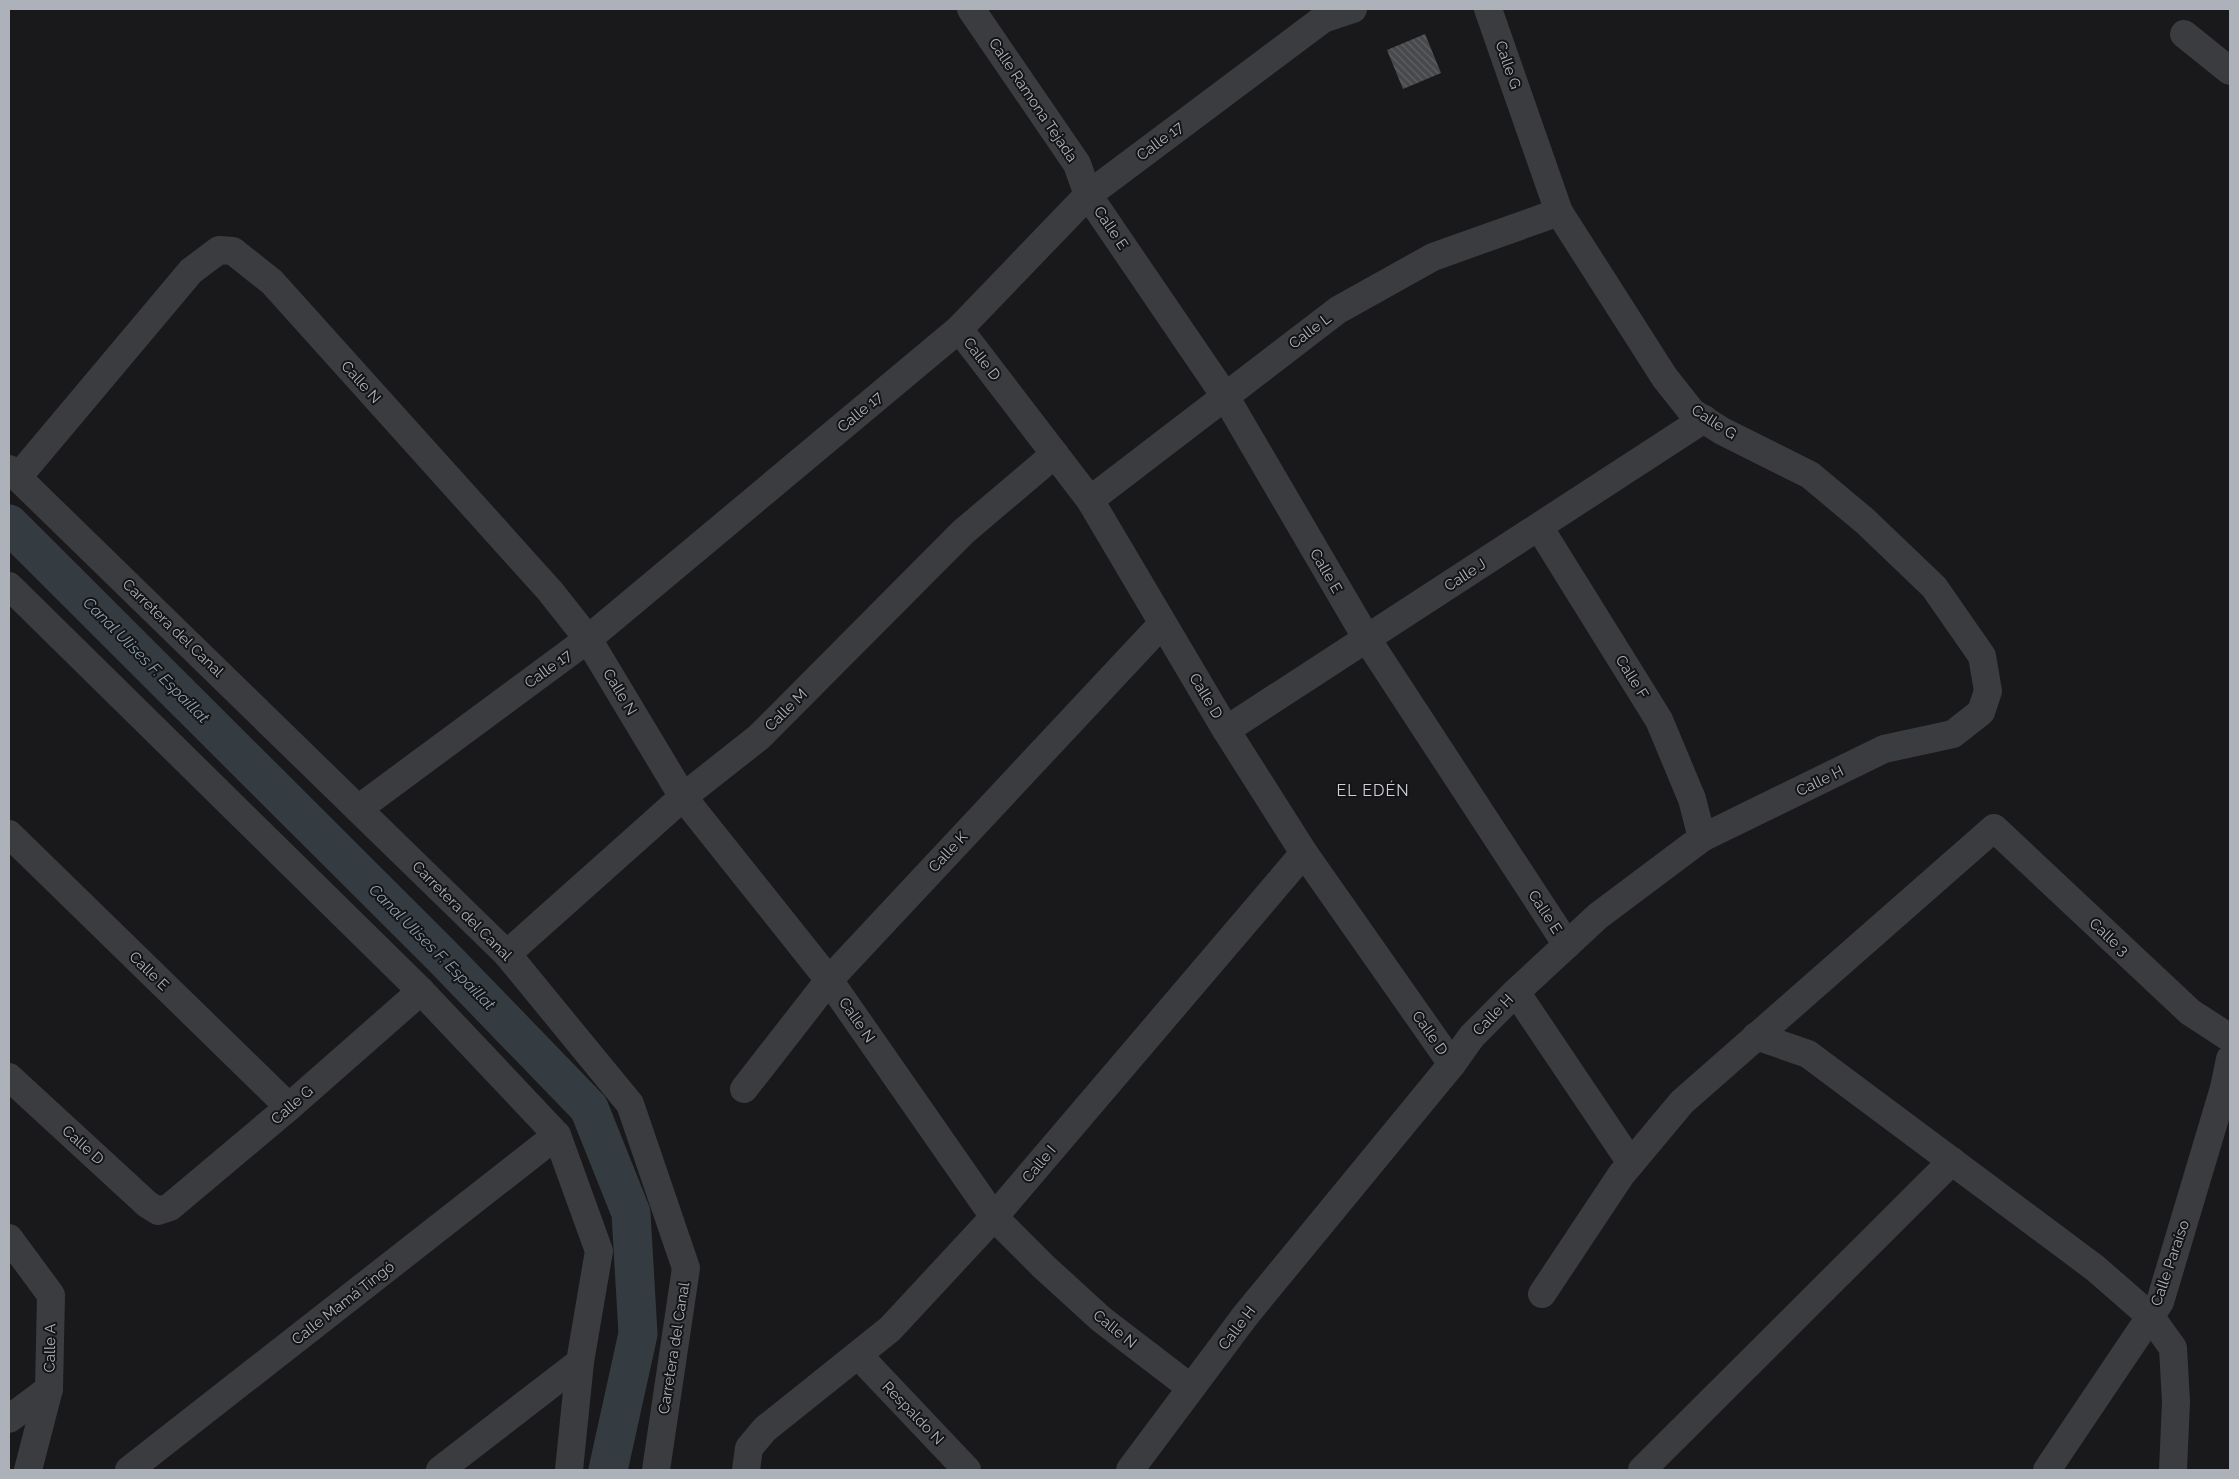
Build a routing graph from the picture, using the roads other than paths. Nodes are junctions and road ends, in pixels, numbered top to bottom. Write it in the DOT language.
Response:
graph roads {
  1 [pos="971,9"];
  2 [pos="1353,9"];
  3 [pos="1488,9"];
  4 [pos="1318,14"];
  5 [pos="2184,34"];
  6 [pos="2230,70"];
  7 [pos="1088,194"];
  8 [pos="1558,212"];
  9 [pos="959,329"];
  10 [pos="1225,396"];
  11 [pos="1704,419"];
  12 [pos="1055,454"];
  13 [pos="13,473"];
  14 [pos="1090,500"];
  15 [pos="1539,527"];
  16 [pos="9,586"];
  17 [pos="1162,624"];
  18 [pos="588,639"];
  19 [pos="1366,639"];
  20 [pos="1981,712"];
  21 [pos="1226,730"];
  22 [pos="683,797"];
  23 [pos="358,809"];
  24 [pos="9,834"];
  25 [pos="1702,838"];
  26 [pos="1304,853"];
  27 [pos="1567,945"];
  28 [pos="507,954"];
  29 [pos="829,980"];
  30 [pos="421,991"];
  31 [pos="1516,992"];
  32 [pos="1756,1036"];
  33 [pos="2230,1038"];
  34 [pos="2230,1059"];
  35 [pos="1452,1064"];
  36 [pos="9,1077"];
  37 [pos="744,1089"];
  38 [pos="289,1108"];
  39 [pos="556,1135"];
  40 [pos="1952,1161"];
  41 [pos="1631,1163"];
  42 [pos="158,1211"];
  43 [pos="994,1217"];
  44 [pos="9,1238"];
  45 [pos="1542,1294"];
  46 [pos="2150,1316"];
  47 [pos="859,1356"];
  48 [pos="580,1362"];
  49 [pos="1191,1388"];
  50 [pos="49,1389"];
  51 [pos="9,1420"];
  52 [pos="747,1459"];
  53 [pos="28,1470"];
  54 [pos="129,1470"];
  55 [pos="440,1470"];
  56 [pos="569,1470"];
  57 [pos="656,1470"];
  58 [pos="968,1470"];
  59 [pos="1130,1470"];
  60 [pos="1642,1470"];
  61 [pos="2047,1470"];
  62 [pos="2173,1470"];
  1 -- 7 [label="street, Calle Ramona Tejada"];
  2 -- 4 [label="street, Calle 17"];
  3 -- 8 [label="street, Calle G"];
  4 -- 7 [label="street, Calle 17"];
  5 -- 6 [label="street"];
  7 -- 9 [label="street, Calle 17"];
  7 -- 10 [label="street, Calle E"];
  8 -- 10 [label="street, Calle L"];
  8 -- 11 [label="street, Calle G"];
  9 -- 12 [label="street, Calle D"];
  9 -- 18 [label="street, Calle 17"];
  10 -- 14 [label="street, Calle L"];
  10 -- 19 [label="street, Calle E"];
  11 -- 15 [label="street, Calle J"];
  11 -- 20 [label="street, Calle G"];
  12 -- 14 [label="street, Calle D"];
  12 -- 22 [label="street, Calle M"];
  13 -- 18 [label="street, Calle N"];
  13 -- 23 [label="street, Carretera del Canal"];
  14 -- 17 [label="street, Calle D"];
  15 -- 19 [label="street, Calle J"];
  15 -- 25 [label="street, Calle F"];
  16 -- 30 [label="street"];
  17 -- 21 [label="street, Calle D"];
  17 -- 29 [label="street, Calle K"];
  18 -- 22 [label="street, Calle N"];
  18 -- 23 [label="street, Calle 17"];
  19 -- 21 [label="street, Calle J"];
  19 -- 27 [label="street, Calle E"];
  20 -- 25 [label="street, Calle H"];
  21 -- 26 [label="street, Calle D"];
  22 -- 28 [label="street, Calle M"];
  22 -- 29 [label="street, Calle N"];
  23 -- 28 [label="street, Carretera del Canal"];
  24 -- 38 [label="street, Calle E"];
  25 -- 27 [label="street, Calle H"];
  26 -- 35 [label="street, Calle D"];
  26 -- 43 [label="street, Calle I"];
  27 -- 31 [label="street, Calle H"];
  28 -- 57 [label="street, Carretera del Canal"];
  29 -- 37 [label="street, Calle K"];
  29 -- 43 [label="street, Calle N"];
  30 -- 38 [label="street, Calle G"];
  30 -- 39 [label="street"];
  31 -- 35 [label="street, Calle H"];
  31 -- 41 [label="street"];
  32 -- 33 [label="street, Calle 3"];
  32 -- 40 [label="street"];
  32 -- 41 [label="street"];
  34 -- 46 [label="street, Calle Paraíso"];
  35 -- 49 [label="street, Calle H"];
  36 -- 42 [label="street, Calle D"];
  38 -- 42 [label="street, Calle G"];
  39 -- 48 [label="street"];
  39 -- 54 [label="street, Calle Mamá Tingó"];
  40 -- 46 [label="street"];
  40 -- 60 [label="street"];
  41 -- 45 [label="street"];
  43 -- 47 [label="street, Calle I"];
  43 -- 49 [label="street, Calle N"];
  44 -- 50 [label="street, Calle A"];
  46 -- 61 [label="street, Calle Paraíso"];
  46 -- 62 [label="street"];
  47 -- 52 [label="street, Calle I"];
  47 -- 58 [label="street, Respaldo N"];
  48 -- 55 [label="street"];
  48 -- 56 [label="street"];
  49 -- 59 [label="street, Calle H"];
  50 -- 51 [label="street"];
  50 -- 53 [label="street, Calle A"];
}
